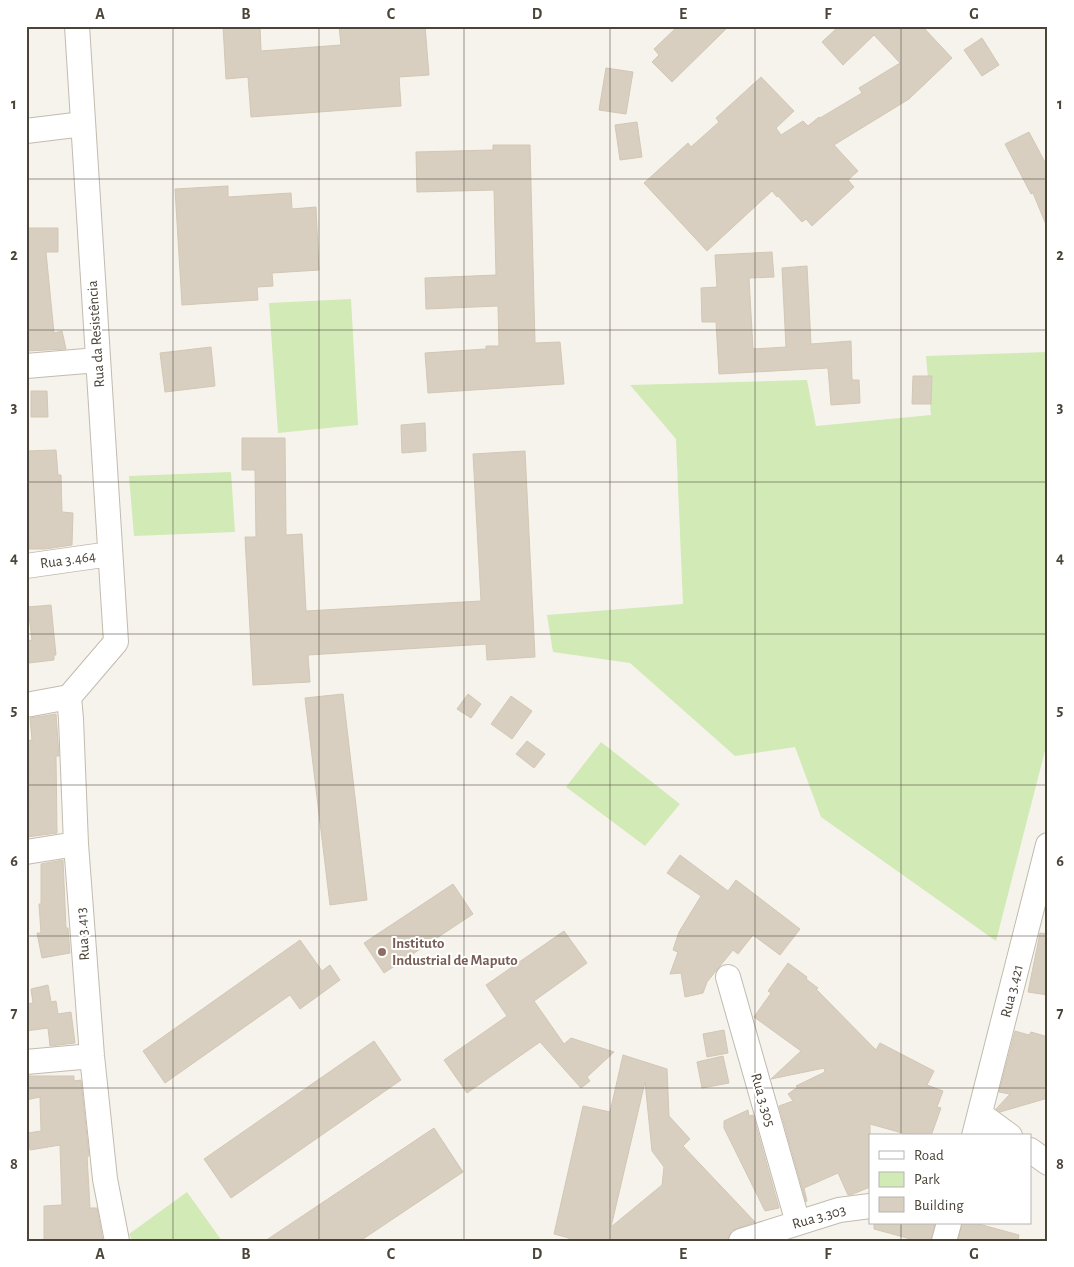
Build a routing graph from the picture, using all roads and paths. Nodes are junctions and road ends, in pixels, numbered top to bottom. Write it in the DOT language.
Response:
graph roads {
  1 [pos="77,26"];
  2 [pos="82,124"];
  3 [pos="26,131"];
  4 [pos="98,360"];
  5 [pos="26,366"];
  6 [pos="110,554"];
  7 [pos="26,566"];
  8 [pos="69,697"];
  9 [pos="26,705"];
  10 [pos="76,844"];
  11 [pos="26,852"];
  12 [pos="1046,858"];
  13 [pos="728,977"];
  14 [pos="92,1056"];
  15 [pos="26,1062"];
  16 [pos="977,1125"];
  17 [pos="1004,1134"];
  18 [pos="1032,1151"];
  19 [pos="1048,1163"];
  20 [pos="869,1206"];
  21 [pos="798,1223"];
  22 [pos="948,1224"];
  23 [pos="118,1241"];
  24 [pos="741,1241"];
  25 [pos="944,1241"];
  1 -- 2 [label="street, Rua da Resistência"];
  2 -- 3 [label="street"];
  2 -- 4 [label="street, Rua da Resistência"];
  4 -- 5 [label="street"];
  4 -- 6 [label="street, Rua da Resistência"];
  6 -- 7 [label="street, Rua 3.464"];
  6 -- 8 [label="street, Rua da Resistência"];
  8 -- 9 [label="street"];
  8 -- 10 [label="street, Rua 3.413"];
  10 -- 11 [label="street"];
  10 -- 14 [label="street, Rua 3.413"];
  12 -- 16 [label="street, Rua 3.421"];
  13 -- 21 [label="street, Rua 3.305"];
  14 -- 15 [label="street"];
  14 -- 23 [label="street, Rua 3.413"];
  16 -- 17 [label="street"];
  18 -- 19 [label="street"];
  20 -- 21 [label="street, Rua 3.303"];
  21 -- 24 [label="street, Rua 3.303"];
  22 -- 25 [label="street"];
}
